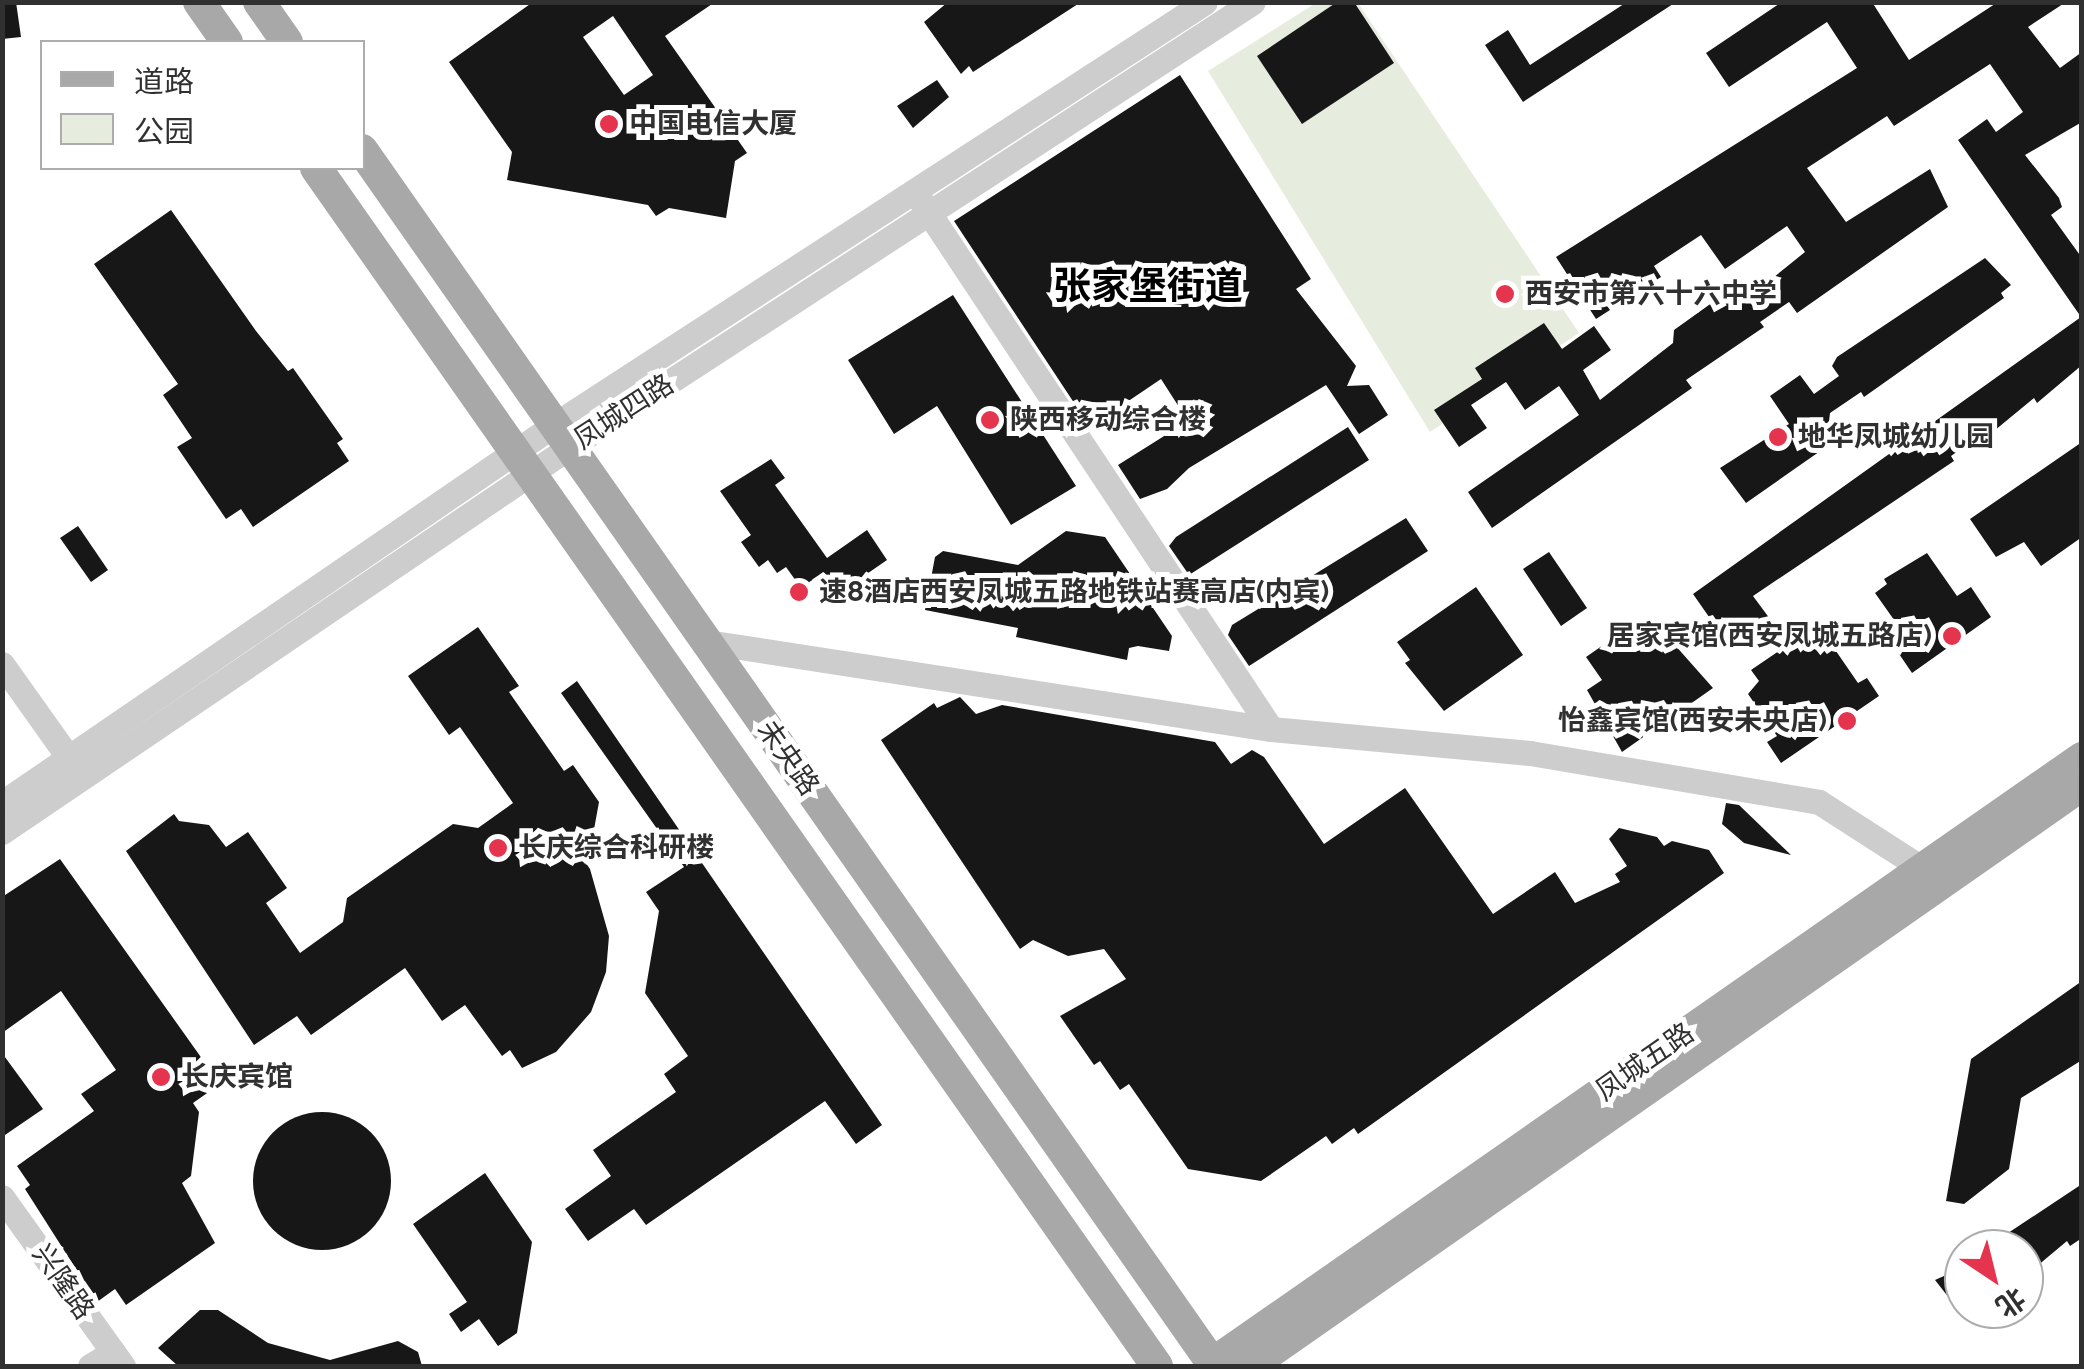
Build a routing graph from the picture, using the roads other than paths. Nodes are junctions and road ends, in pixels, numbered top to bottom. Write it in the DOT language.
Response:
graph roads {
  1 [pos="198,2"];
  2 [pos="259,2"];
  3 [pos="1206,2"];
  4 [pos="1253,2"];
  5 [pos="226,40"];
  6 [pos="286,40"];
  7 [pos="365,154"];
  8 [pos="317,170"];
  9 [pos="923,203"];
  10 [pos="561,436"];
  11 [pos="526,463"];
  12 [pos="706,642"];
  13 [pos="2,664"];
  14 [pos="1270,729"];
  15 [pos="2082,758"];
  16 [pos="75,767"];
  17 [pos="2082,785"];
  18 [pos="2,803"];
  19 [pos="2,832"];
  20 [pos="1922,868"];
  21 [pos="2,1197"];
  22 [pos="118,1359"];
  23 [pos="90,1366"];
  24 [pos="1157,1366"];
  25 [pos="1212,1366"];
  26 [pos="1250,1366"];
  1 -- 5 [label="main road"];
  2 -- 6 [label="main road"];
  3 -- 9 [label="street, 凤城四路"];
  4 -- 9 [label="street, 凤城四路"];
  7 -- 10 [label="main road, 未央路"];
  8 -- 11 [label="main road, 未央路"];
  9 -- 10 [label="street, 凤城四路"];
  9 -- 14 [label="street"];
  10 -- 11 [label="street, 凤城四路"];
  10 -- 12 [label="main road, 未央路"];
  11 -- 16 [label="street, 凤城四路"];
  11 -- 24 [label="main road, 未央路"];
  12 -- 14 [label="street"];
  12 -- 25 [label="main road, 未央路"];
  13 -- 16 [label="street"];
  14 -- 20 [label="street"];
  15 -- 20 [label="main road, 凤城五路"];
  16 -- 18 [label="street, 凤城四路"];
  16 -- 19 [label="street, 凤城四路"];
  17 -- 26 [label="main road, 凤城五路"];
  20 -- 25 [label="main road, 凤城五路"];
  21 -- 22 [label="street, 兴隆路"];
  22 -- 23 [label="street"];
}
